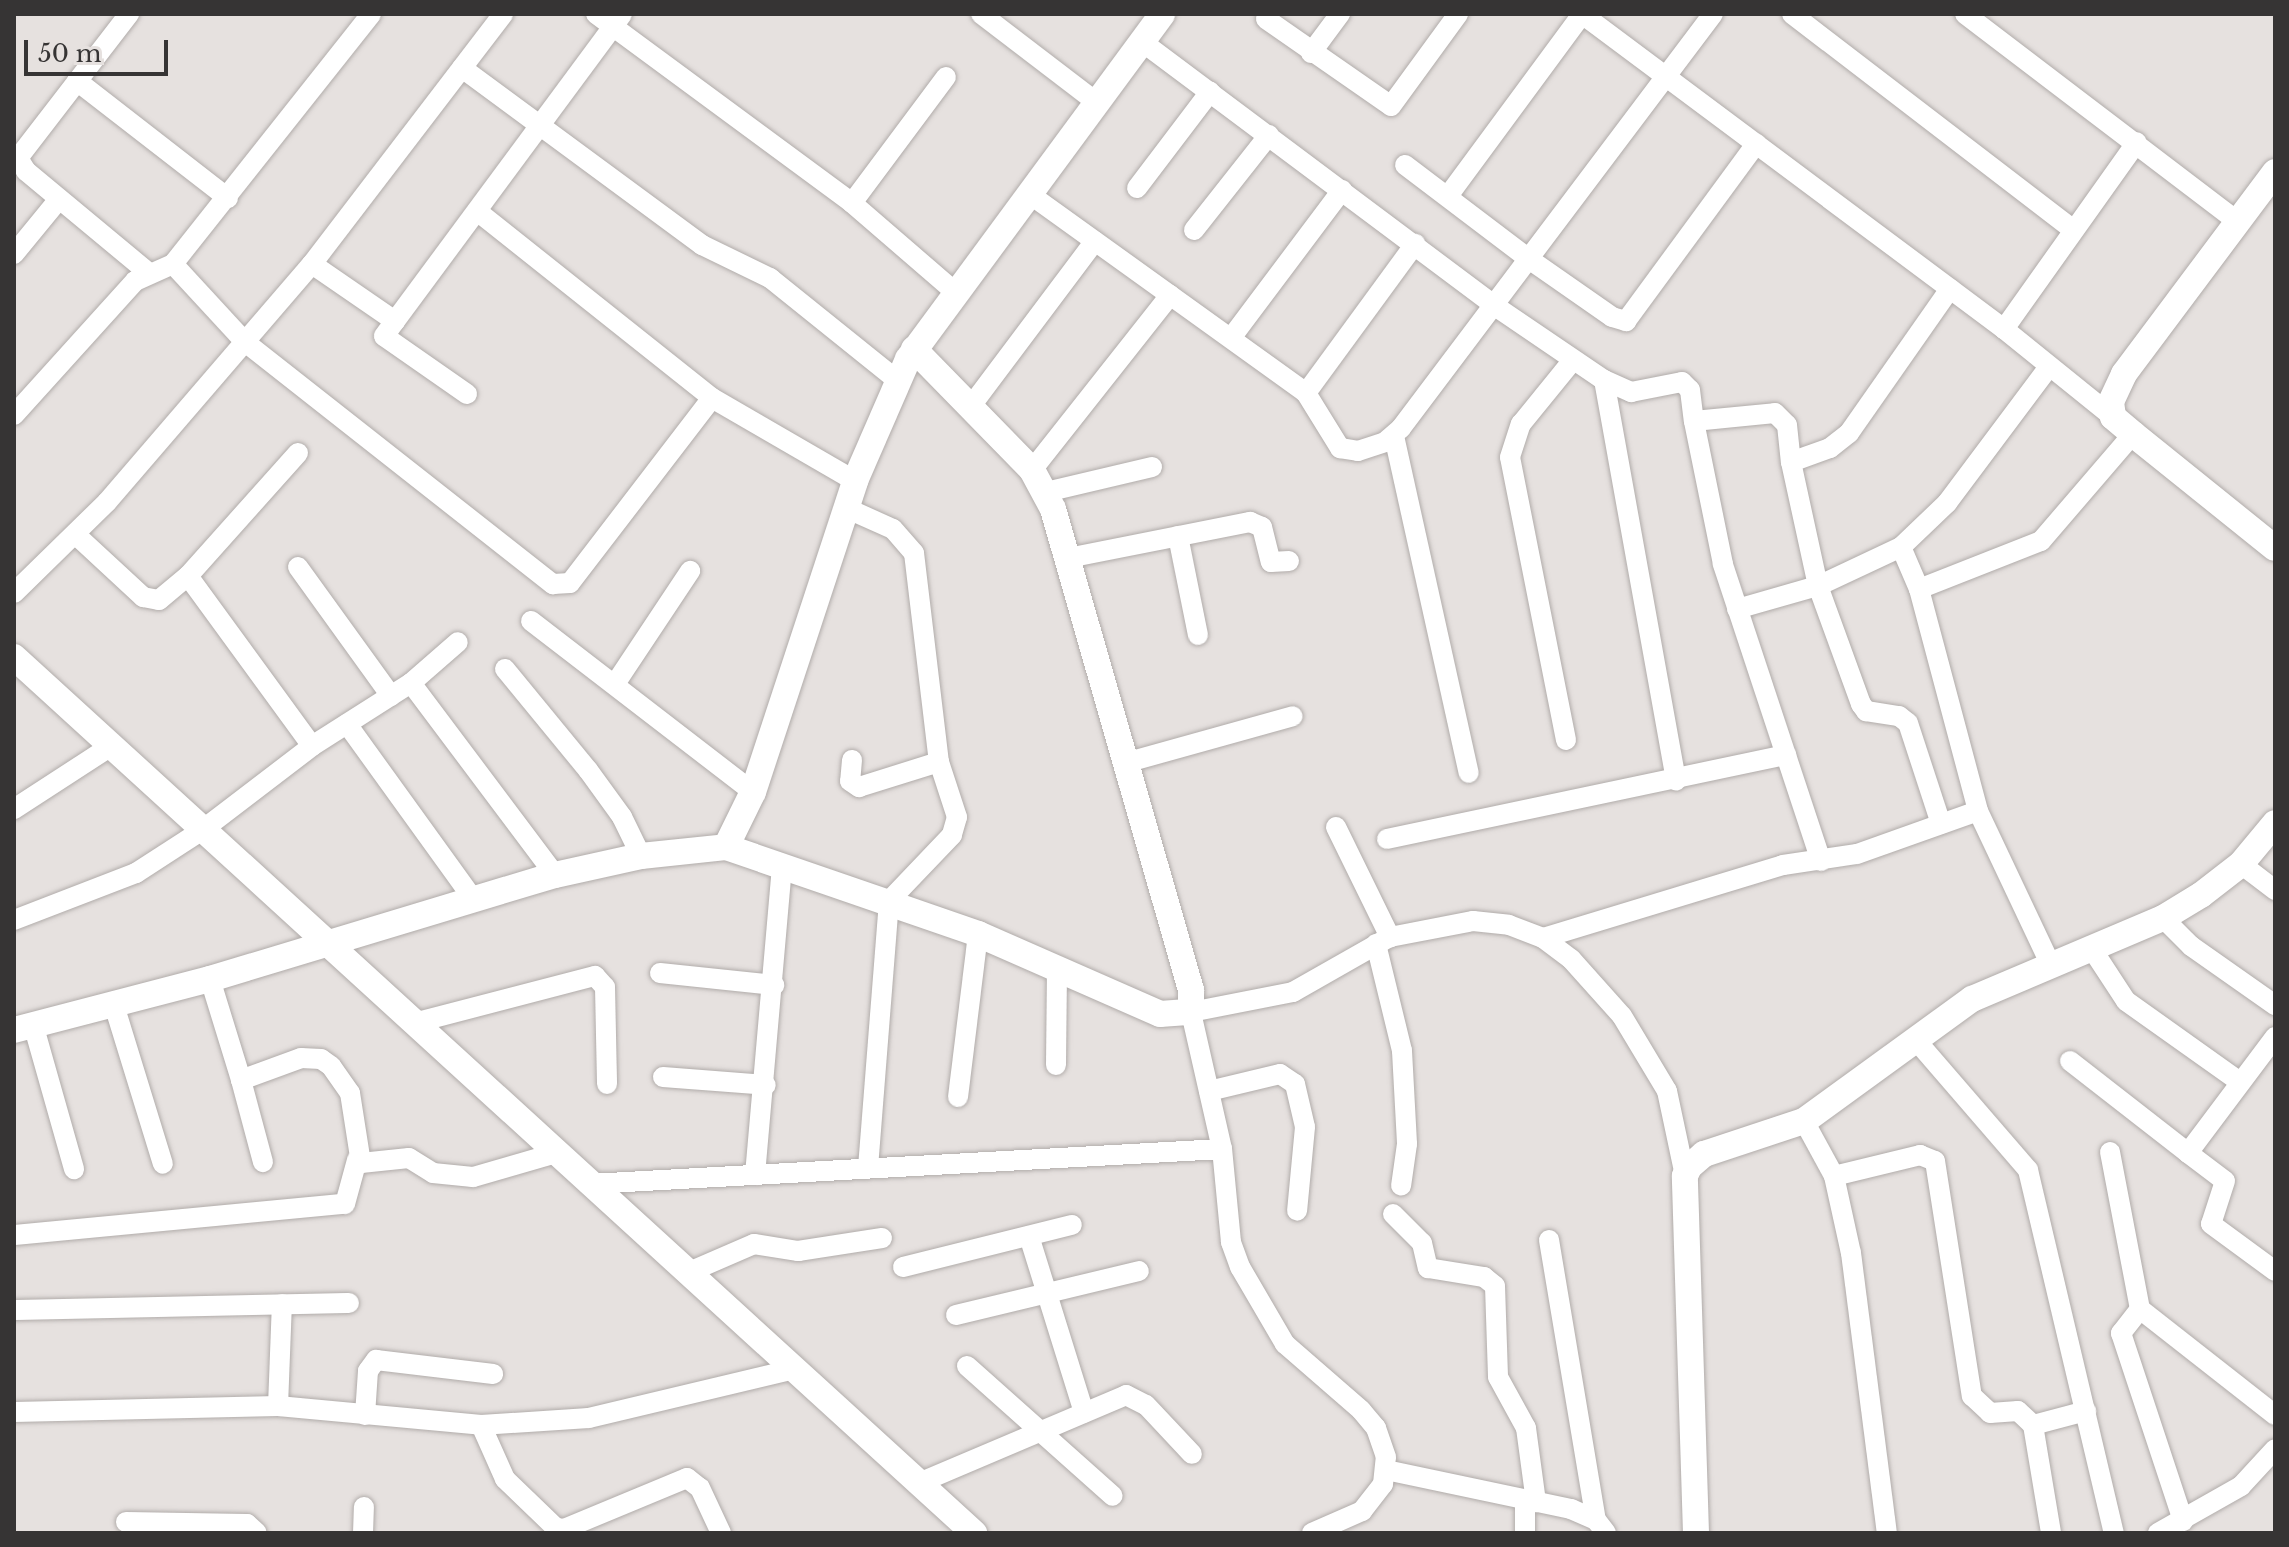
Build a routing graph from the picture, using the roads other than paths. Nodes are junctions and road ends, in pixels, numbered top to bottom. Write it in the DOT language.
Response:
graph roads {
  1 [pos="129,14"];
  2 [pos="371,14"];
  3 [pos="503,14"];
  4 [pos="596,14"];
  5 [pos="981,14"];
  6 [pos="1162,14"];
  7 [pos="1340,14"];
  8 [pos="1458,14"];
  9 [pos="1582,14"];
  10 [pos="1713,14"];
  11 [pos="1792,14"];
  12 [pos="1965,14"];
  13 [pos="1266,19"];
  14 [pos="618,20"];
  15 [pos="1141,41"];
  16 [pos="1311,53"];
  17 [pos="462,68"];
  18 [pos="1667,76"];
  19 [pos="946,77"];
  20 [pos="77,81"];
  21 [pos="1210,92"];
  22 [pos="1096,102"];
  23 [pos="541,125"];
  24 [pos="1269,135"];
  25 [pos="2137,142"];
  26 [pos="1756,144"];
  27 [pos="1405,165"];
  28 [pos="2275,172"];
  29 [pos="1137,188"];
  30 [pos="1342,190"];
  31 [pos="1028,193"];
  32 [pos="1448,196"];
  33 [pos="228,198"];
  34 [pos="59,199"];
  35 [pos="852,203"];
  36 [pos="477,211"];
  37 [pos="2239,223"];
  38 [pos="1194,230"];
  39 [pos="2073,230"];
  40 [pos="1095,241"];
  41 [pos="1415,244"];
  42 [pos="14,254"];
  43 [pos="1529,259"];
  44 [pos="173,264"];
  45 [pos="312,264"];
  46 [pos="149,273"];
  47 [pos="1950,289"];
  48 [pos="954,291"];
  49 [pos="1170,295"];
  50 [pos="1492,304"];
  51 [pos="395,321"];
  52 [pos="2004,329"];
  53 [pos="1231,338"];
  54 [pos="245,342"];
  55 [pos="914,349"];
  56 [pos="1573,360"];
  57 [pos="2048,368"];
  58 [pos="1604,380"];
  59 [pos="898,381"];
  60 [pos="1306,393"];
  61 [pos="467,394"];
  62 [pos="712,398"];
  63 [pos="971,406"];
  64 [pos="14,415"];
  65 [pos="1694,421"];
  66 [pos="2123,425"];
  67 [pos="1394,436"];
  68 [pos="298,453"];
  69 [pos="1791,462"];
  70 [pos="1152,467"];
  71 [pos="1032,470"];
  72 [pos="855,481"];
  73 [pos="1046,492"];
  74 [pos="846,508"];
  75 [pos="75,534"];
  76 [pos="1178,536"];
  77 [pos="1901,547"];
  78 [pos="2275,548"];
  79 [pos="1068,558"];
  80 [pos="1289,561"];
  81 [pos="298,567"];
  82 [pos="690,571"];
  83 [pos="188,576"];
  84 [pos="1818,586"];
  85 [pos="1919,589"];
  86 [pos="14,593"];
  87 [pos="1737,609"];
  88 [pos="531,621"];
  89 [pos="1198,635"];
  90 [pos="458,642"];
  91 [pos="14,657"];
  92 [pos="505,669"];
  93 [pos="411,683"];
  94 [pos="615,684"];
  95 [pos="391,696"];
  96 [pos="1293,716"];
  97 [pos="347,724"];
  98 [pos="1566,740"];
  99 [pos="312,746"];
  100 [pos="108,748"];
  101 [pos="1786,755"];
  102 [pos="852,760"];
  103 [pos="939,762"];
  104 [pos="1125,763"];
  105 [pos="1469,773"];
  106 [pos="1676,781"];
  107 [pos="753,792"];
  108 [pos="14,809"];
  109 [pos="1978,811"];
  110 [pos="2275,823"];
  111 [pos="1941,824"];
  112 [pos="1336,827"];
  113 [pos="201,831"];
  114 [pos="1387,839"];
  115 [pos="726,847"];
  116 [pos="641,856"];
  117 [pos="1821,861"];
  118 [pos="2241,864"];
  119 [pos="782,867"];
  120 [pos="555,875"];
  121 [pos="2275,890"];
  122 [pos="472,897"];
  123 [pos="889,901"];
  124 [pos="2163,918"];
  125 [pos="14,920"];
  126 [pos="978,934"];
  127 [pos="1543,938"];
  128 [pos="1383,940"];
  129 [pos="326,942"];
  130 [pos="2092,949"];
  131 [pos="2050,963"];
  132 [pos="1057,969"];
  133 [pos="660,973"];
  134 [pos="210,979"];
  135 [pos="774,985"];
  136 [pos="114,1005"];
  137 [pos="2275,1005"];
  138 [pos="1191,1012"];
  139 [pos="414,1023"];
  140 [pos="24,1027"];
  141 [pos="2275,1037"];
  142 [pos="1915,1039"];
  143 [pos="2070,1061"];
  144 [pos="1056,1065"];
  145 [pos="663,1077"];
  146 [pos="241,1080"];
  147 [pos="2240,1082"];
  148 [pos="607,1084"];
  149 [pos="766,1085"];
  150 [pos="1209,1091"];
  151 [pos="958,1097"];
  152 [pos="1804,1121"];
  153 [pos="1222,1149"];
  154 [pos="2110,1152"];
  155 [pos="556,1153"];
  156 [pos="2188,1153"];
  157 [pos="357,1160"];
  158 [pos="263,1162"];
  159 [pos="163,1164"];
  160 [pos="868,1167"];
  161 [pos="74,1169"];
  162 [pos="755,1175"];
  163 [pos="1685,1176"];
  164 [pos="1834,1176"];
  165 [pos="590,1184"];
  166 [pos="1401,1186"];
  167 [pos="1297,1211"];
  168 [pos="1393,1214"];
  169 [pos="1072,1225"];
  170 [pos="14,1235"];
  171 [pos="1029,1236"];
  172 [pos="882,1238"];
  173 [pos="1549,1240"];
  174 [pos="903,1267"];
  175 [pos="1139,1271"];
  176 [pos="2275,1271"];
  177 [pos="687,1273"];
  178 [pos="1046,1293"];
  179 [pos="349,1303"];
  180 [pos="282,1304"];
  181 [pos="2140,1309"];
  182 [pos="14,1310"];
  183 [pos="956,1315"];
  184 [pos="967,1366"];
  185 [pos="794,1369"];
  186 [pos="493,1374"];
  187 [pos="278,1406"];
  188 [pos="2086,1411"];
  189 [pos="14,1412"];
  190 [pos="1084,1413"];
  191 [pos="365,1415"];
  192 [pos="2275,1415"];
  193 [pos="481,1425"];
  194 [pos="2033,1425"];
  195 [pos="1043,1431"];
  196 [pos="2275,1449"];
  197 [pos="1192,1454"];
  198 [pos="1386,1470"];
  199 [pos="919,1483"];
  200 [pos="1113,1496"];
  201 [pos="1530,1501"];
  202 [pos="364,1507"];
  203 [pos="2183,1521"];
  204 [pos="126,1522"];
  205 [pos="1601,1526"];
  206 [pos="257,1533"];
  207 [pos="363,1533"];
  208 [pos="721,1533"];
  209 [pos="974,1533"];
  210 [pos="1312,1533"];
  211 [pos="1525,1533"];
  212 [pos="1696,1533"];
  213 [pos="1887,1533"];
  214 [pos="2051,1533"];
  215 [pos="2114,1533"];
  216 [pos="2158,1533"];
  1 -- 20 [label="street"];
  2 -- 33 [label="street"];
  3 -- 17 [label="street"];
  4 -- 14 [label="street"];
  5 -- 22 [label="street"];
  6 -- 15 [label="street"];
  7 -- 16 [label="street"];
  8 -- 16 [label="street"];
  9 -- 18 [label="street"];
  9 -- 32 [label="street"];
  10 -- 18 [label="street"];
  11 -- 39 [label="street"];
  12 -- 25 [label="street"];
  13 -- 16 [label="street"];
  14 -- 23 [label="street"];
  14 -- 35 [label="street"];
  15 -- 21 [label="street"];
  15 -- 22 [label="street"];
  17 -- 23 [label="street"];
  17 -- 45 [label="street"];
  18 -- 26 [label="street"];
  18 -- 43 [label="street"];
  19 -- 35 [label="street"];
  20 -- 33 [label="street"];
  20 -- 34 [label="street"];
  21 -- 24 [label="street"];
  21 -- 29 [label="street"];
  22 -- 31 [label="street"];
  23 -- 36 [label="street"];
  23 -- 59 [label="street"];
  24 -- 30 [label="street"];
  24 -- 38 [label="street"];
  25 -- 37 [label="street"];
  25 -- 39 [label="street"];
  26 -- 43 [label="street"];
  26 -- 47 [label="street"];
  27 -- 32 [label="street"];
  28 -- 37 [label="street"];
  30 -- 41 [label="street"];
  30 -- 53 [label="street"];
  31 -- 40 [label="street"];
  31 -- 48 [label="street"];
  32 -- 43 [label="street"];
  33 -- 44 [label="street"];
  34 -- 42 [label="street"];
  34 -- 46 [label="street"];
  35 -- 48 [label="street"];
  36 -- 51 [label="street"];
  36 -- 62 [label="street"];
  37 -- 66 [label="street"];
  39 -- 52 [label="street"];
  40 -- 49 [label="street"];
  40 -- 63 [label="street"];
  41 -- 50 [label="street"];
  41 -- 60 [label="street"];
  43 -- 50 [label="street"];
  44 -- 46 [label="street"];
  44 -- 54 [label="street"];
  45 -- 51 [label="street"];
  45 -- 54 [label="street"];
  46 -- 64 [label="street"];
  47 -- 52 [label="street"];
  47 -- 69 [label="street"];
  48 -- 55 [label="street"];
  49 -- 53 [label="street"];
  49 -- 71 [label="street"];
  50 -- 56 [label="street"];
  50 -- 67 [label="street"];
  51 -- 61 [label="street"];
  52 -- 57 [label="street"];
  53 -- 60 [label="street"];
  54 -- 62 [label="street"];
  54 -- 75 [label="street"];
  55 -- 59 [label="street"];
  55 -- 63 [label="street"];
  56 -- 58 [label="street"];
  56 -- 98 [label="street"];
  57 -- 66 [label="street"];
  57 -- 77 [label="street"];
  58 -- 65 [label="street"];
  58 -- 106 [label="street"];
  59 -- 72 [label="street"];
  60 -- 67 [label="street"];
  62 -- 72 [label="street"];
  63 -- 71 [label="street"];
  65 -- 69 [label="street"];
  65 -- 87 [label="street"];
  66 -- 78 [label="street"];
  66 -- 85 [label="street"];
  67 -- 105 [label="street"];
  68 -- 83 [label="street"];
  69 -- 84 [label="street"];
  70 -- 73 [label="street"];
  71 -- 73 [label="street"];
  72 -- 74 [label="street"];
  73 -- 79 [label="street"];
  74 -- 103 [label="street"];
  74 -- 107 [label="street"];
  75 -- 83 [label="street"];
  75 -- 86 [label="street"];
  76 -- 79 [label="street"];
  76 -- 80 [label="street"];
  76 -- 89 [label="street"];
  77 -- 84 [label="street"];
  77 -- 85 [label="street"];
  79 -- 104 [label="street"];
  81 -- 95 [label="street"];
  82 -- 94 [label="street"];
  83 -- 99 [label="street"];
  84 -- 87 [label="street"];
  84 -- 111 [label="street"];
  85 -- 109 [label="street"];
  87 -- 101 [label="street"];
  88 -- 94 [label="street"];
  90 -- 93 [label="street"];
  91 -- 100 [label="street"];
  92 -- 116 [label="street"];
  93 -- 95 [label="street"];
  93 -- 120 [label="street"];
  94 -- 107 [label="street"];
  95 -- 97 [label="street"];
  96 -- 104 [label="street"];
  97 -- 99 [label="street"];
  97 -- 122 [label="street"];
  99 -- 113 [label="street"];
  100 -- 108 [label="street"];
  100 -- 113 [label="street"];
  101 -- 106 [label="street"];
  101 -- 117 [label="street"];
  102 -- 103 [label="street"];
  103 -- 123 [label="street"];
  104 -- 138 [label="street"];
  106 -- 114 [label="street"];
  107 -- 115 [label="street"];
  109 -- 111 [label="street"];
  109 -- 131 [label="street"];
  110 -- 118 [label="street"];
  111 -- 117 [label="street"];
  112 -- 128 [label="street"];
  113 -- 125 [label="street"];
  113 -- 129 [label="street"];
  115 -- 116 [label="street"];
  115 -- 119 [label="street"];
  116 -- 120 [label="street"];
  117 -- 127 [label="street"];
  118 -- 121 [label="street"];
  118 -- 124 [label="street"];
  119 -- 123 [label="street"];
  119 -- 135 [label="street"];
  120 -- 122 [label="street"];
  122 -- 129 [label="street"];
  123 -- 126 [label="street"];
  123 -- 160 [label="street"];
  124 -- 130 [label="street"];
  124 -- 137 [label="street"];
  126 -- 132 [label="street"];
  126 -- 151 [label="street"];
  127 -- 128 [label="street"];
  127 -- 163 [label="street"];
  128 -- 138 [label="street"];
  128 -- 166 [label="street"];
  129 -- 134 [label="street"];
  129 -- 139 [label="street"];
  130 -- 131 [label="street"];
  130 -- 147 [label="street"];
  131 -- 142 [label="street"];
  132 -- 138 [label="street"];
  132 -- 144 [label="street"];
  133 -- 135 [label="street"];
  134 -- 136 [label="street"];
  134 -- 146 [label="street"];
  135 -- 149 [label="street"];
  136 -- 140 [label="street"];
  136 -- 159 [label="street"];
  138 -- 150 [label="street"];
  139 -- 148 [label="street"];
  139 -- 155 [label="street"];
  140 -- 161 [label="street"];
  141 -- 147 [label="street"];
  142 -- 152 [label="street"];
  142 -- 188 [label="street"];
  143 -- 156 [label="street"];
  145 -- 149 [label="street"];
  146 -- 157 [label="street"];
  146 -- 158 [label="street"];
  147 -- 156 [label="street"];
  149 -- 162 [label="street"];
  150 -- 153 [label="street"];
  150 -- 167 [label="street"];
  152 -- 163 [label="street"];
  152 -- 164 [label="street"];
  153 -- 160 [label="street"];
  153 -- 198 [label="street"];
  154 -- 181 [label="street"];
  155 -- 157 [label="street"];
  155 -- 165 [label="street"];
  156 -- 176 [label="street"];
  157 -- 170 [label="street"];
  160 -- 162 [label="street"];
  162 -- 165 [label="street"];
  163 -- 212 [label="street"];
  164 -- 194 [label="street"];
  164 -- 213 [label="street"];
  165 -- 177 [label="street"];
  168 -- 201 [label="street"];
  169 -- 171 [label="street"];
  171 -- 174 [label="street"];
  171 -- 178 [label="street"];
  172 -- 177 [label="street"];
  173 -- 205 [label="street"];
  175 -- 178 [label="street"];
  177 -- 185 [label="street"];
  178 -- 183 [label="street"];
  178 -- 190 [label="street"];
  179 -- 180 [label="street"];
  180 -- 182 [label="street"];
  180 -- 187 [label="street"];
  181 -- 192 [label="street"];
  181 -- 203 [label="street"];
  184 -- 195 [label="street"];
  185 -- 193 [label="street"];
  185 -- 199 [label="street"];
  186 -- 191 [label="street"];
  187 -- 189 [label="street"];
  187 -- 191 [label="street"];
  188 -- 194 [label="street"];
  188 -- 215 [label="street"];
  190 -- 195 [label="street"];
  190 -- 197 [label="street"];
  191 -- 193 [label="street"];
  193 -- 208 [label="street"];
  194 -- 214 [label="street"];
  195 -- 199 [label="street"];
  195 -- 200 [label="street"];
  196 -- 203 [label="street"];
  198 -- 201 [label="street"];
  198 -- 210 [label="street"];
  199 -- 209 [label="street"];
  201 -- 205 [label="street"];
  201 -- 211 [label="street"];
  202 -- 207 [label="street"];
  203 -- 216 [label="street"];
  204 -- 206 [label="street"];
}
